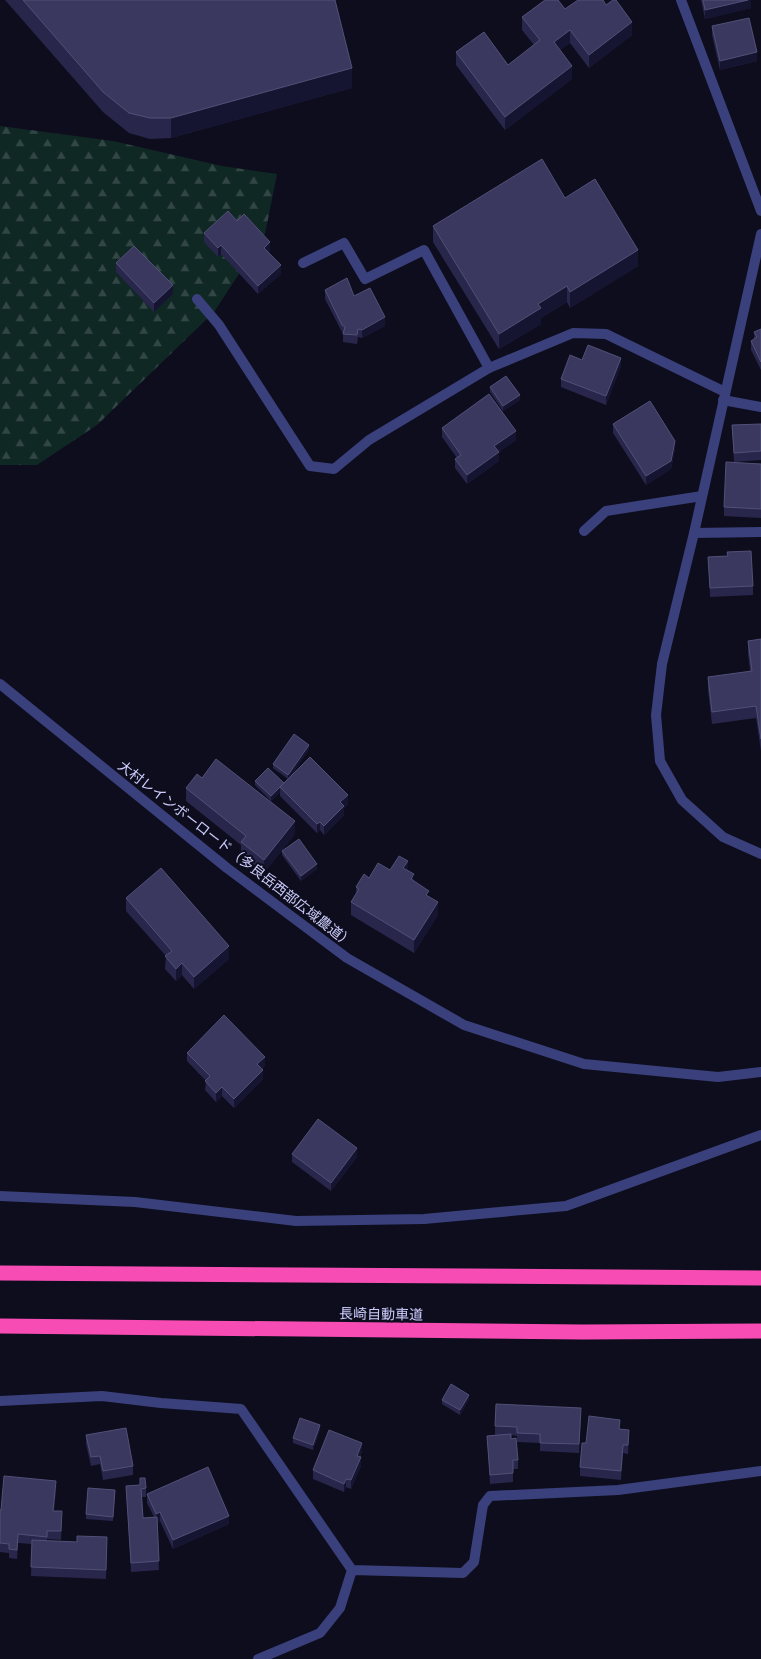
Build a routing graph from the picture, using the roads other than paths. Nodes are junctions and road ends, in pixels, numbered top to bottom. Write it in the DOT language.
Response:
graph roads {
  1 [pos="680,0"];
  2 [pos="761,211"];
  3 [pos="761,234"];
  4 [pos="302,263"];
  5 [pos="197,299"];
  6 [pos="489,368"];
  7 [pos="724,396"];
  8 [pos="761,407"];
  9 [pos="702,496"];
  10 [pos="584,531"];
  11 [pos="761,532"];
  12 [pos="694,533"];
  13 [pos="0,684"];
  14 [pos="761,854"];
  15 [pos="761,1072"];
  16 [pos="761,1136"];
  17 [pos="0,1196"];
  18 [pos="0,1273"];
  19 [pos="761,1278"];
  20 [pos="0,1326"];
  21 [pos="761,1331"];
  22 [pos="0,1401"];
  23 [pos="761,1471"];
  24 [pos="352,1570"];
  25 [pos="258,1659"];
  1 -- 2 [label="street"];
  3 -- 7 [label="street"];
  4 -- 6 [label="street"];
  5 -- 6 [label="street"];
  6 -- 7 [label="street"];
  7 -- 8 [label="street"];
  7 -- 9 [label="street"];
  9 -- 10 [label="street"];
  9 -- 12 [label="street"];
  11 -- 12 [label="street"];
  12 -- 14 [label="street"];
  13 -- 15 [label="street, 大村レインボーロード（多良岳西部広域農道）"];
  16 -- 17 [label="street"];
  18 -- 19 [label="highway"];
  20 -- 21 [label="highway, 長崎自動車道"];
  22 -- 24 [label="street"];
  23 -- 24 [label="street"];
  24 -- 25 [label="street"];
}
